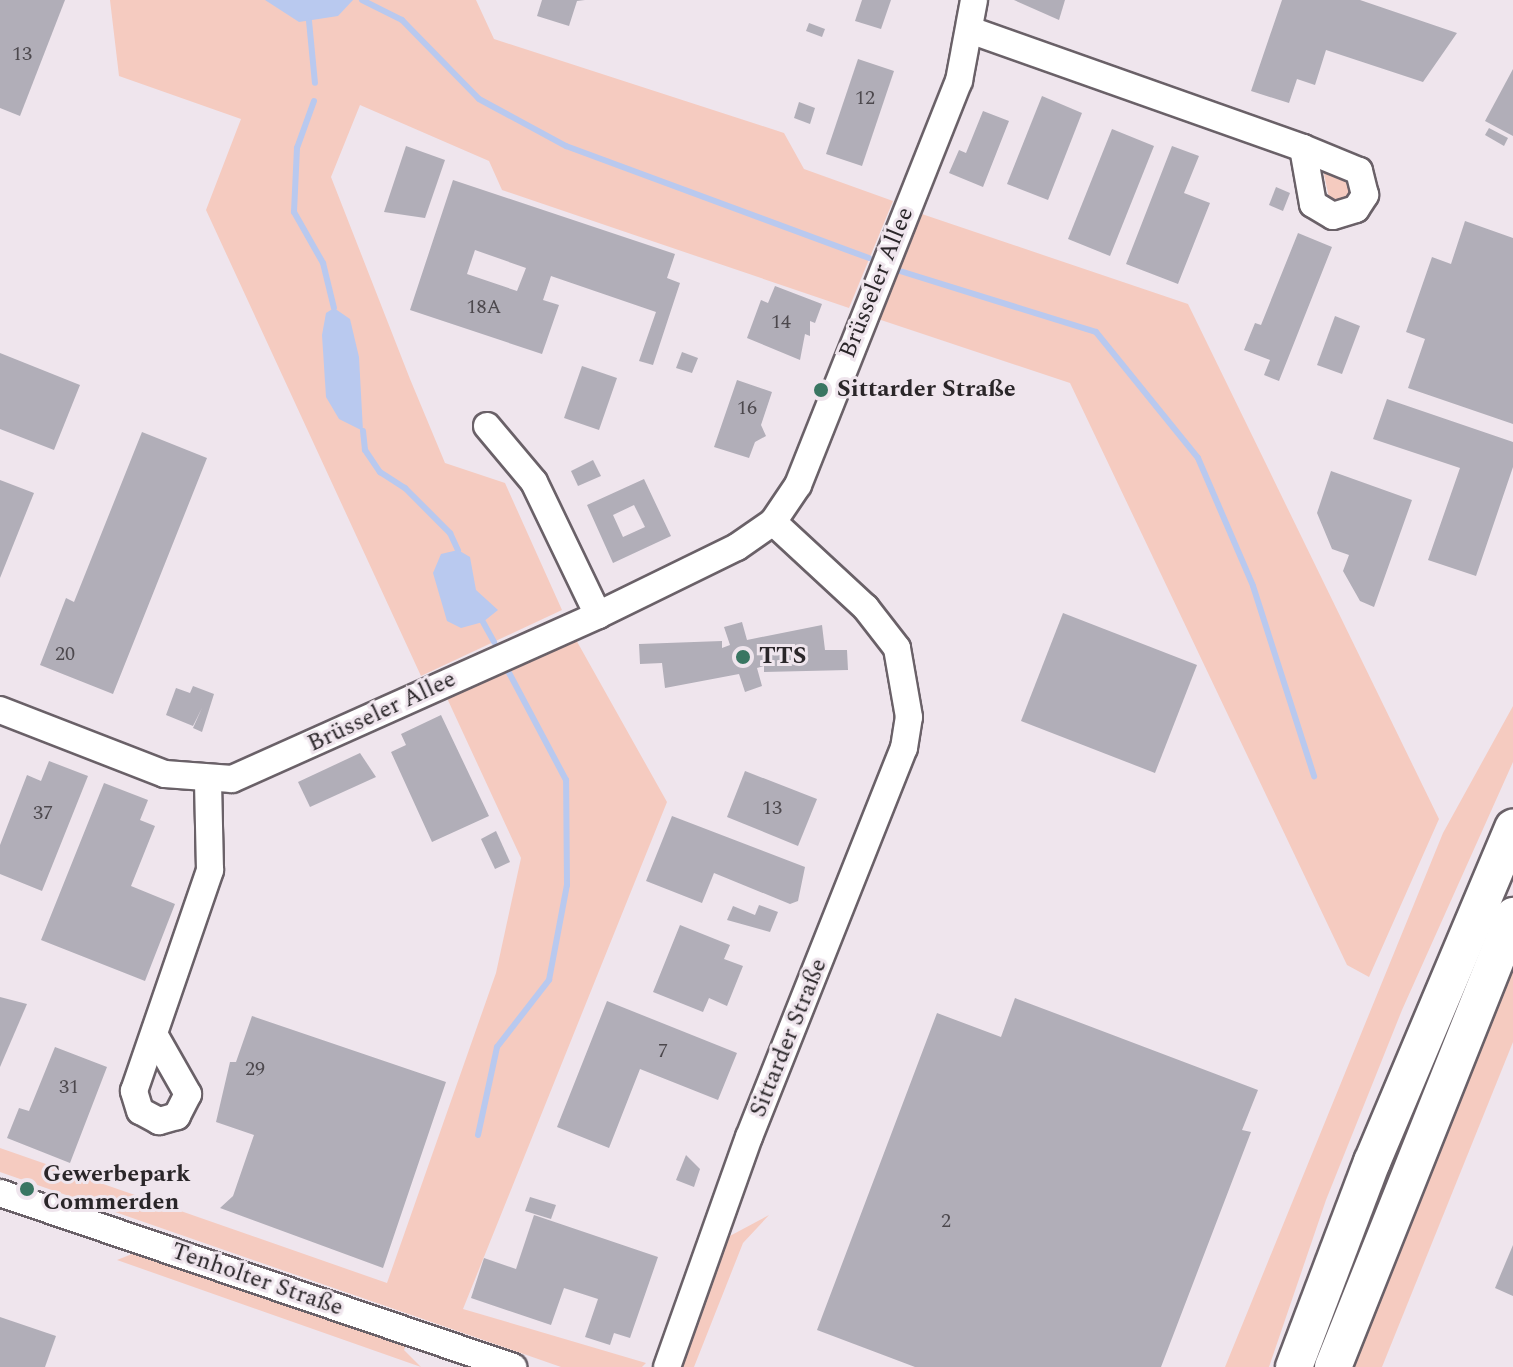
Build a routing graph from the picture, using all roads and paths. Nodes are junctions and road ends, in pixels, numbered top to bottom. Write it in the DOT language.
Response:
graph roads {
  1 [pos="974,0"];
  2 [pos="973,31"];
  3 [pos="1303,148"];
  4 [pos="487,426"];
  5 [pos="773,522"];
  6 [pos="598,615"];
  7 [pos="0,710"];
  8 [pos="208,781"];
  9 [pos="1513,828"];
  10 [pos="1513,916"];
  11 [pos="155,1036"];
  12 [pos="0,1193"];
  13 [pos="513,1367"];
  14 [pos="667,1367"];
  15 [pos="1294,1367"];
  16 [pos="1333,1367"];
  1 -- 2 [label="street, Brüsseler Allee"];
  2 -- 3 [label="street"];
  2 -- 5 [label="street, Brüsseler Allee"];
  4 -- 6 [label="street"];
  5 -- 6 [label="street, Brüsseler Allee"];
  5 -- 14 [label="street, Sittarder Straße"];
  6 -- 8 [label="street, Brüsseler Allee"];
  7 -- 8 [label="street, Brüsseler Allee"];
  8 -- 11 [label="street"];
  9 -- 15 [label="highway"];
  10 -- 16 [label="highway"];
  12 -- 13 [label="street, Tenholter Straße"];
}
